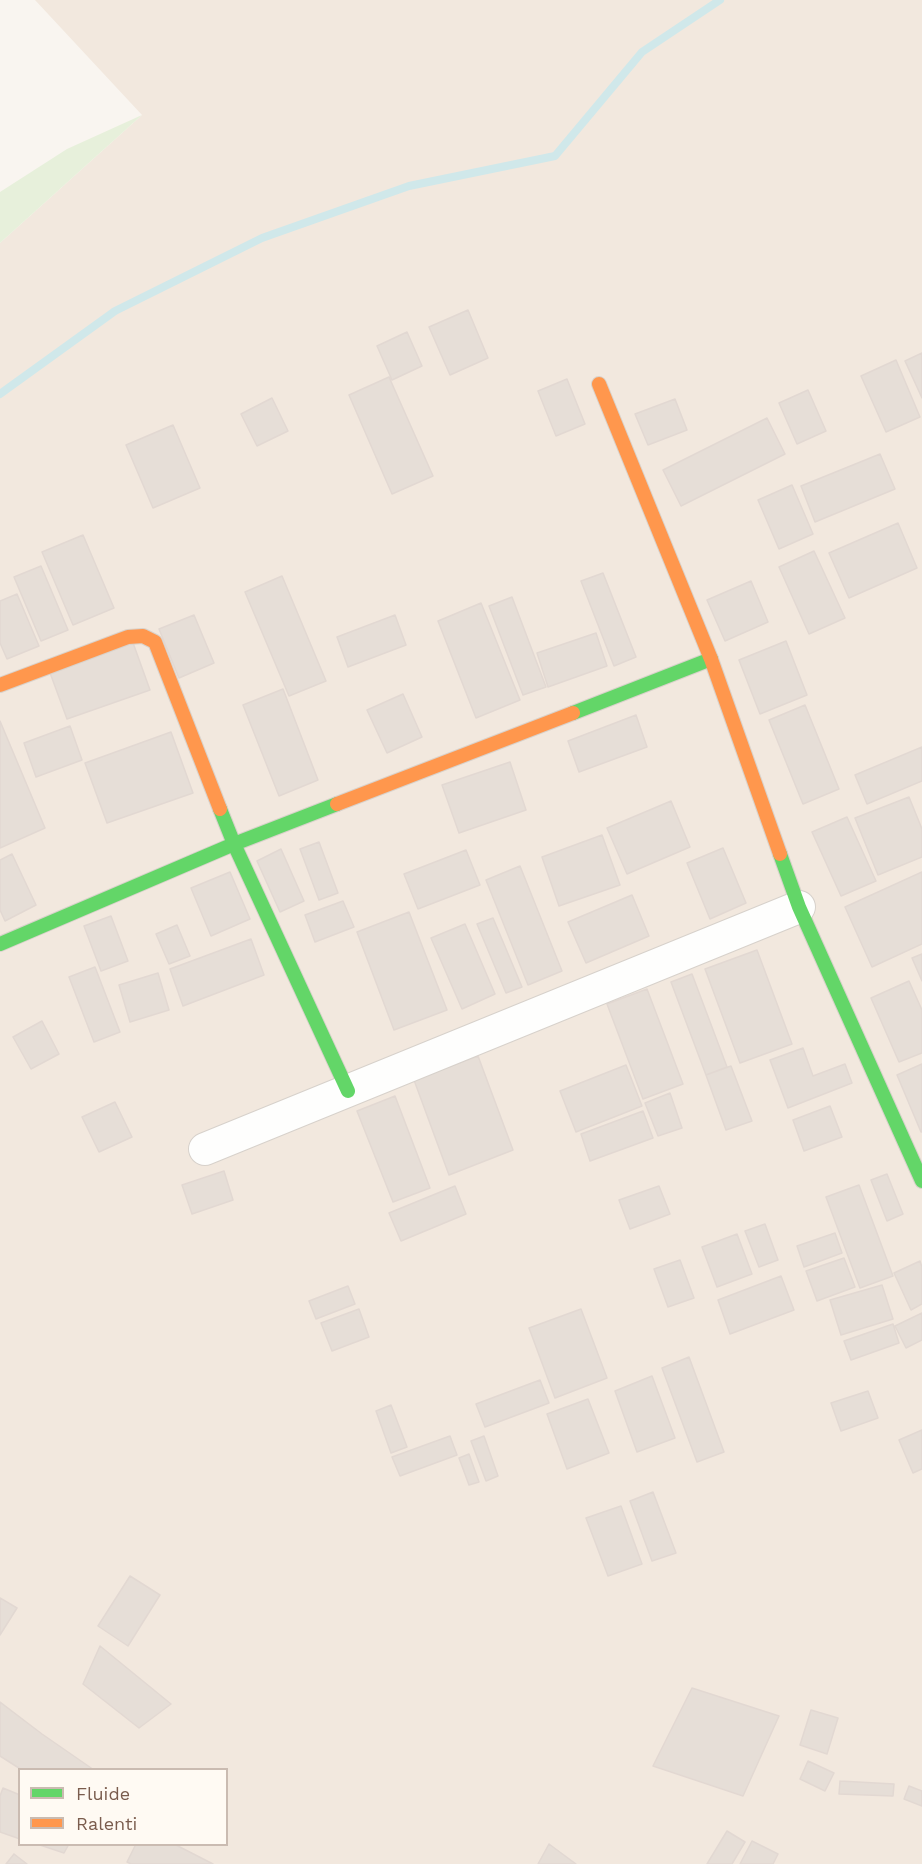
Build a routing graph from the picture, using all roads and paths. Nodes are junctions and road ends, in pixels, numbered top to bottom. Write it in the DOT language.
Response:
graph roads {
  1 [pos="599,384"];
  2 [pos="711,659"];
  3 [pos="0,685"];
  4 [pos="234,844"];
  5 [pos="799,907"];
  6 [pos="0,944"];
  7 [pos="348,1091"];
  8 [pos="205,1149"];
  9 [pos="922,1181"];
  1 -- 2 [label="street"];
  2 -- 4 [label="street"];
  2 -- 5 [label="street"];
  3 -- 4 [label="street"];
  4 -- 6 [label="street"];
  4 -- 7 [label="street"];
  5 -- 7 [label="street"];
  5 -- 9 [label="street"];
  7 -- 8 [label="street"];
}
